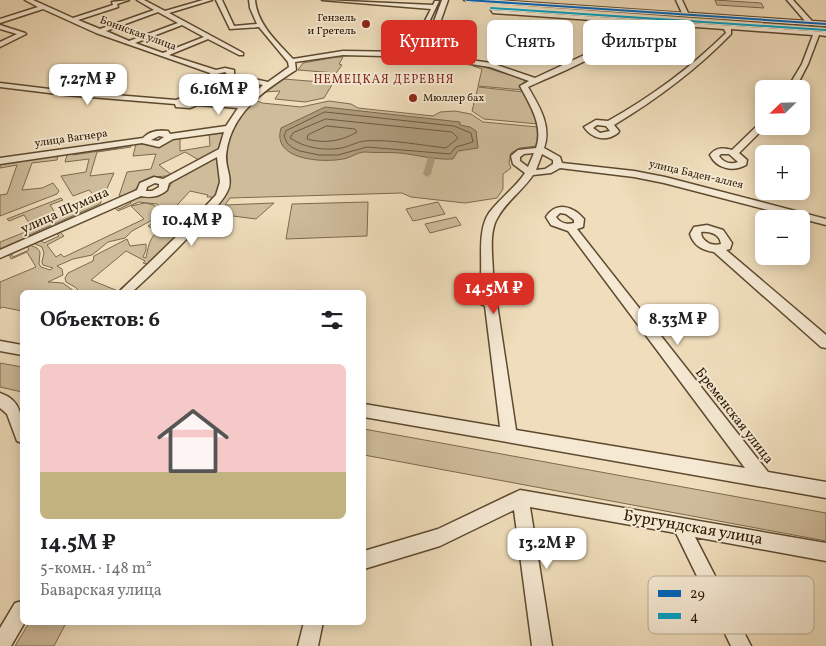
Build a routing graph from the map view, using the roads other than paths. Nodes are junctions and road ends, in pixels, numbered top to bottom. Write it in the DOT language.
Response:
graph roads {
  1 [pos="28,0"];
  2 [pos="126,0"];
  3 [pos="140,0"];
  4 [pos="182,0"];
  5 [pos="209,0"];
  6 [pos="220,0"];
  7 [pos="252,0"];
  8 [pos="325,0"];
  9 [pos="438,0"];
  10 [pos="445,0"];
  11 [pos="469,0"];
  12 [pos="679,0"];
  13 [pos="790,0"];
  14 [pos="202,2"];
  15 [pos="42,6"];
  16 [pos="434,7"];
  17 [pos="493,11"];
  18 [pos="162,12"];
  19 [pos="686,14"];
  20 [pos="71,20"];
  21 [pos="428,20"];
  22 [pos="437,20"];
  23 [pos="624,20"];
  24 [pos="0,21"];
  25 [pos="182,23"];
  26 [pos="810,23"];
  27 [pos="826,24"];
  28 [pos="261,25"];
  29 [pos="695,25"];
  30 [pos="0,27"];
  31 [pos="727,27"];
  32 [pos="98,32"];
  33 [pos="817,34"];
  34 [pos="826,34"];
  35 [pos="208,37"];
  36 [pos="129,43"];
  37 [pos="0,45"];
  38 [pos="241,54"];
  39 [pos="381,54"];
  40 [pos="163,55"];
  41 [pos="583,58"];
  42 [pos="291,61"];
  43 [pos="477,63"];
  44 [pos="796,80"];
  45 [pos="535,81"];
  46 [pos="268,84"];
  47 [pos="0,85"];
  48 [pos="242,106"];
  49 [pos="609,124"];
  50 [pos="231,128"];
  51 [pos="755,133"];
  52 [pos="223,150"];
  53 [pos="539,150"];
  54 [pos="734,153"];
  55 [pos="0,161"];
  56 [pos="558,165"];
  57 [pos="531,171"];
  58 [pos="826,222"];
  59 [pos="572,228"];
  60 [pos="718,249"];
  61 [pos="0,254"];
  62 [pos="487,278"];
  63 [pos="127,290"];
  64 [pos="491,302"];
  65 [pos="826,343"];
  66 [pos="0,346"];
  67 [pos="20,350"];
  68 [pos="3,405"];
  69 [pos="366,411"];
  70 [pos="20,430"];
  71 [pos="509,436"];
  72 [pos="763,479"];
  73 [pos="826,490"];
  74 [pos="520,498"];
  75 [pos="682,526"];
  76 [pos="826,552"];
  77 [pos="366,559"];
  78 [pos="707,576"];
  79 [pos="20,613"];
  80 [pos="313,625"];
  81 [pos="735,634"];
  82 [pos="0,646"];
  83 [pos="308,646"];
  84 [pos="542,646"];
  85 [pos="741,646"];
  1 -- 15 [label="street, Боннская улица"];
  2 -- 20 [label="street"];
  3 -- 18 [label="street"];
  4 -- 14 [label="street"];
  5 -- 14 [label="street"];
  6 -- 28 [label="street"];
  7 -- 28 [label="street"];
  8 -- 16 [label="street"];
  9 -- 16 [label="street"];
  10 -- 22 [label="street"];
  11 -- 19 [label="street"];
  12 -- 19 [label="street"];
  13 -- 26 [label="street"];
  14 -- 18 [label="street"];
  15 -- 20 [label="street, Боннская улица"];
  15 -- 24 [label="street"];
  16 -- 21 [label="street"];
  17 -- 23 [label="street"];
  18 -- 25 [label="street"];
  18 -- 32 [label="street"];
  19 -- 26 [label="street"];
  20 -- 32 [label="street, Боннская улица"];
  25 -- 35 [label="street"];
  25 -- 36 [label="street"];
  26 -- 27 [label="street"];
  28 -- 42 [label="street"];
  29 -- 31 [label="street"];
  30 -- 37 [label="street"];
  31 -- 33 [label="street"];
  31 -- 49 [label="street"];
  32 -- 36 [label="street, Боннская улица"];
  33 -- 34 [label="street"];
  33 -- 44 [label="street"];
  35 -- 38 [label="street"];
  35 -- 40 [label="street"];
  36 -- 40 [label="street, Боннская улица"];
  39 -- 42 [label="street"];
  40 -- 46 [label="street, Боннская улица"];
  41 -- 45 [label="street"];
  42 -- 46 [label="street"];
  43 -- 45 [label="street"];
  45 -- 53 [label="street"];
  46 -- 48 [label="street"];
  47 -- 48 [label="street"];
  48 -- 50 [label="street"];
  50 -- 52 [label="street"];
  50 -- 55 [label="street, улица Вагнера"];
  51 -- 54 [label="street"];
  52 -- 61 [label="street, улица Шумана"];
  52 -- 63 [label="street"];
  53 -- 56 [label="street"];
  53 -- 57 [label="street"];
  53 -- 57 [label="street"];
  56 -- 57 [label="street, улица Баден-аллея"];
  56 -- 58 [label="street, улица Баден-аллея"];
  57 -- 62 [label="street"];
  59 -- 72 [label="street, Бременская улица"];
  60 -- 65 [label="street"];
  62 -- 64 [label="street"];
  62 -- 64 [label="street"];
  64 -- 71 [label="street"];
  66 -- 67 [label="street"];
  68 -- 70 [label="street"];
  69 -- 71 [label="street"];
  71 -- 72 [label="street"];
  72 -- 73 [label="street"];
  74 -- 75 [label="street, Бургундская улица"];
  74 -- 77 [label="street"];
  74 -- 84 [label="street"];
  75 -- 76 [label="street, Бургундская улица"];
  75 -- 78 [label="street"];
  79 -- 82 [label="street"];
  80 -- 83 [label="street"];
  81 -- 85 [label="street"];
}
